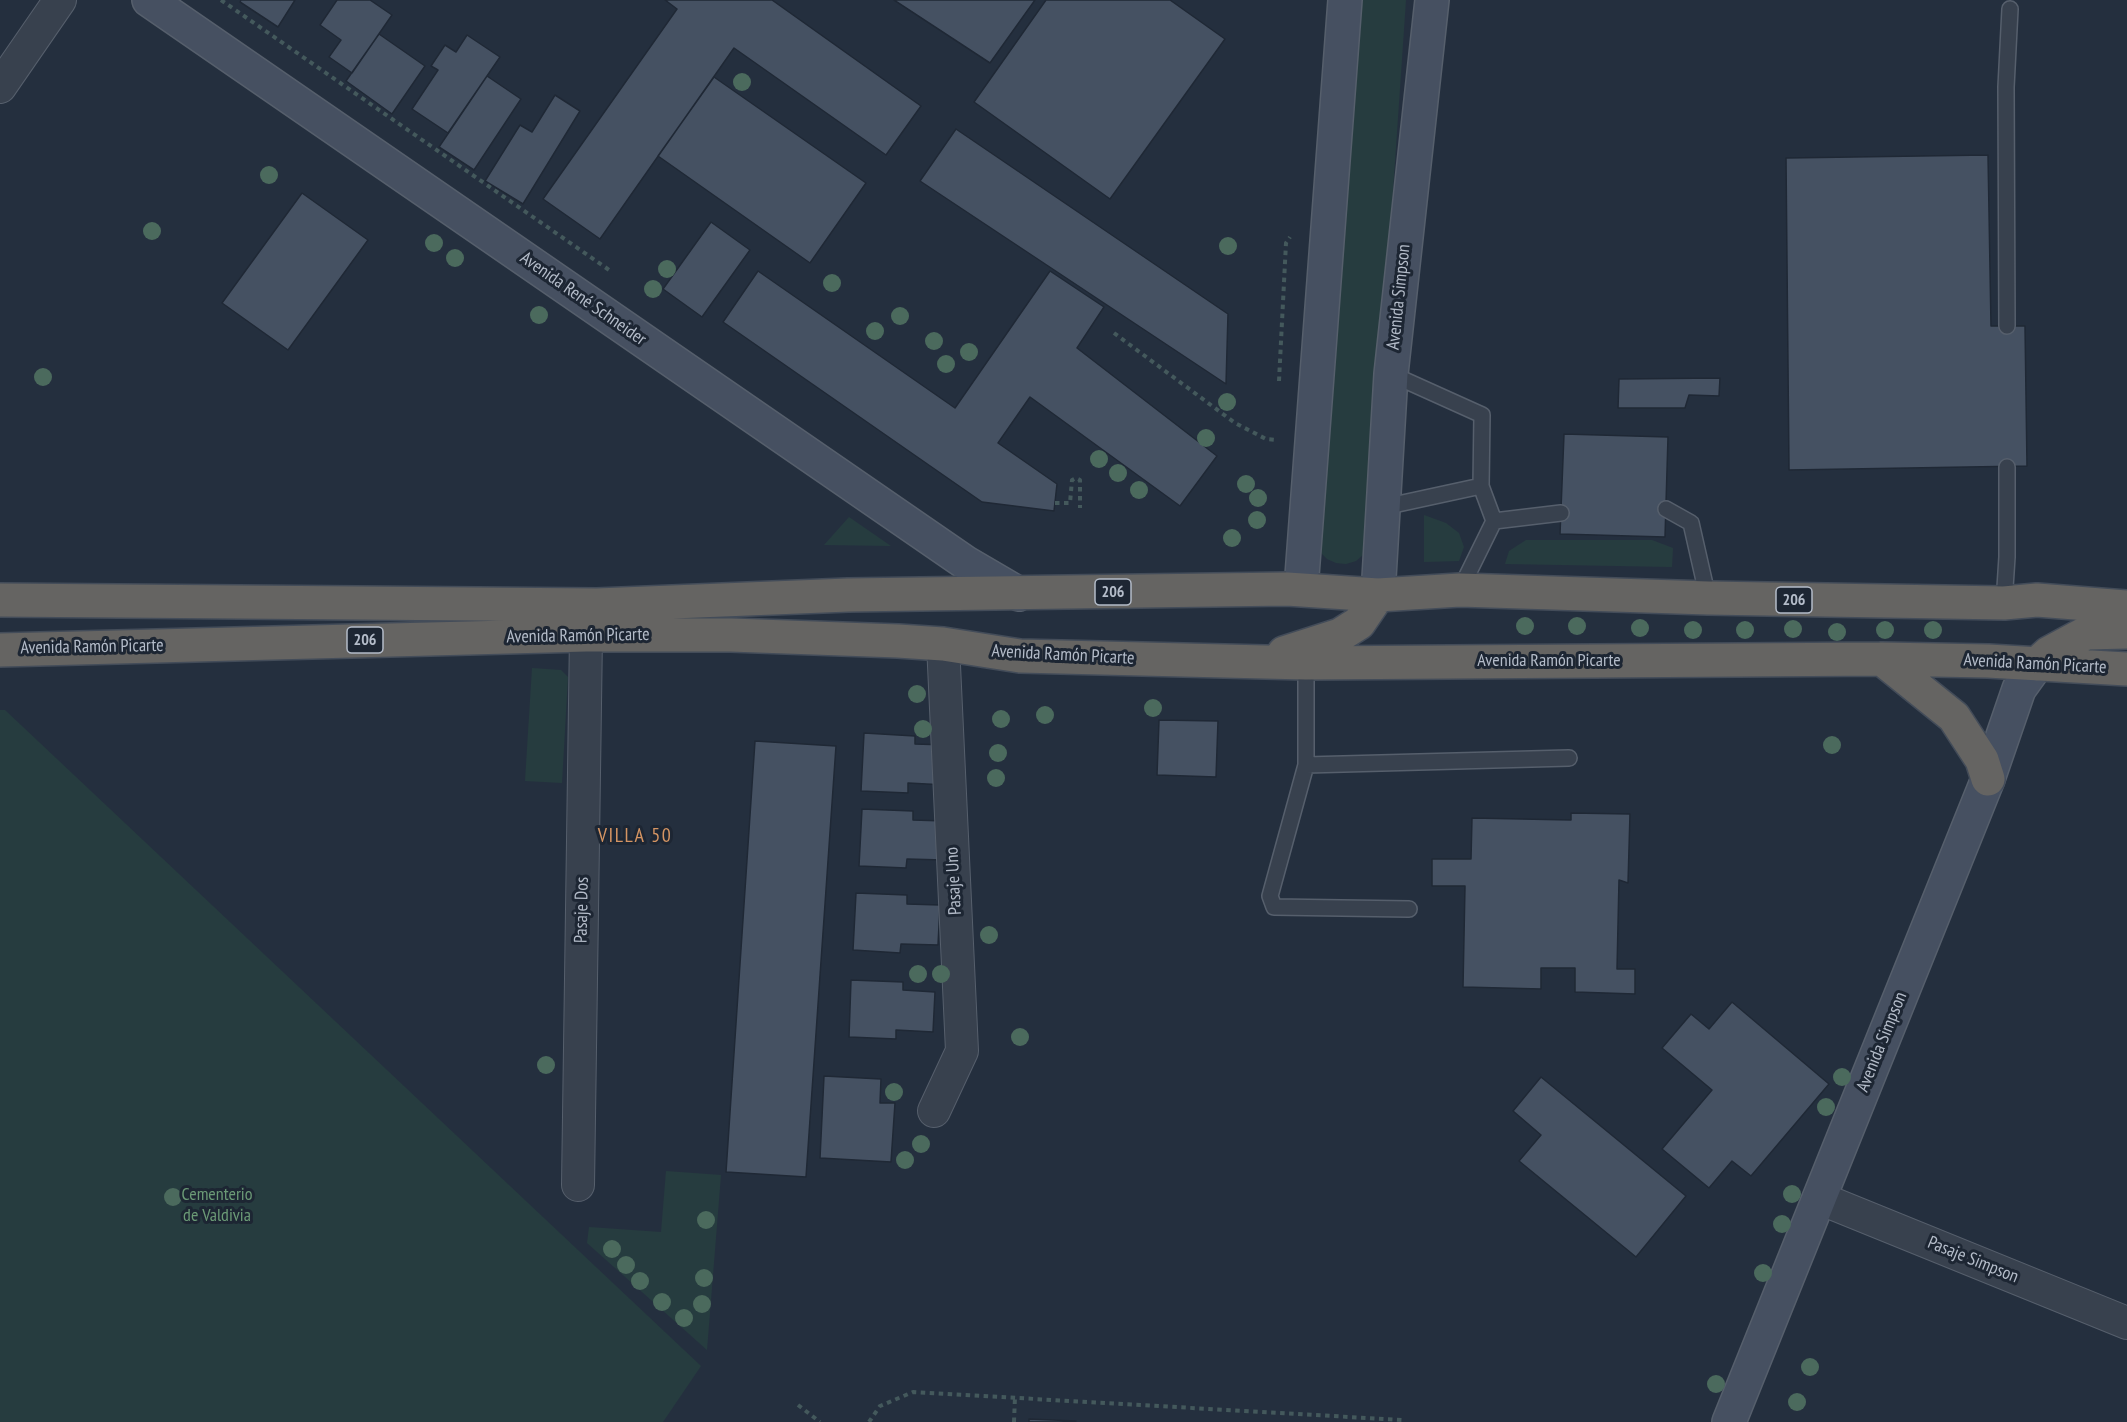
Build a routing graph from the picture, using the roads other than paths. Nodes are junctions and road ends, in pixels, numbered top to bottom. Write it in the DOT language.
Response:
graph roads {
  1 [pos="60,0"];
  2 [pos="149,0"];
  3 [pos="1345,0"];
  4 [pos="1432,0"];
  5 [pos="2010,9"];
  6 [pos="0,87"];
  7 [pos="2007,326"];
  8 [pos="1391,374"];
  9 [pos="2007,467"];
  10 [pos="1481,486"];
  11 [pos="1384,507"];
  12 [pos="1666,509"];
  13 [pos="1561,513"];
  14 [pos="1494,521"];
  15 [pos="1301,590"];
  16 [pos="1460,591"];
  17 [pos="1019,594"];
  18 [pos="1378,595"];
  19 [pos="1708,598"];
  20 [pos="0,600"];
  21 [pos="2004,603"];
  22 [pos="2127,607"];
  23 [pos="2127,632"];
  24 [pos="586,635"];
  25 [pos="942,644"];
  26 [pos="0,650"];
  27 [pos="1881,659"];
  28 [pos="1250,660"];
  29 [pos="1306,663"];
  30 [pos="2037,664"];
  31 [pos="2127,669"];
  32 [pos="1569,758"];
  33 [pos="1306,765"];
  34 [pos="1988,779"];
  35 [pos="1409,909"];
  36 [pos="934,1111"];
  37 [pos="578,1185"];
  38 [pos="1819,1198"];
  39 [pos="2127,1323"];
  40 [pos="1729,1422"];
  1 -- 6 [label="street"];
  2 -- 17 [label="main road, Avenida René Schneider"];
  3 -- 15 [label="main road"];
  4 -- 8 [label="main road, Avenida Simpson"];
  5 -- 7 [label="lane"];
  8 -- 10 [label="lane"];
  8 -- 11 [label="main road, Avenida Simpson"];
  9 -- 21 [label="lane"];
  10 -- 11 [label="lane"];
  10 -- 14 [label="lane"];
  11 -- 18 [label="main road, Avenida Simpson"];
  12 -- 19 [label="lane"];
  13 -- 14 [label="lane"];
  14 -- 16 [label="lane"];
  15 -- 17 [label="highway, Avenida Ramón Picarte / 206"];
  15 -- 18 [label="highway, Avenida Ramón Picarte / 206"];
  16 -- 18 [label="highway, Avenida Ramón Picarte / 206"];
  16 -- 19 [label="highway, Avenida Ramón Picarte / 206"];
  17 -- 20 [label="highway, Avenida Ramón Picarte / 206"];
  18 -- 28 [label="highway"];
  19 -- 21 [label="highway, Avenida Ramón Picarte / 206"];
  21 -- 22 [label="highway, Avenida Ramón Picarte / 206"];
  23 -- 30 [label="highway"];
  24 -- 25 [label="highway, Avenida Ramón Picarte / 206"];
  24 -- 26 [label="highway, Avenida Ramón Picarte / 206"];
  24 -- 37 [label="street, Pasaje Dos"];
  25 -- 28 [label="highway, Avenida Ramón Picarte / 206"];
  25 -- 36 [label="street, Pasaje Uno"];
  27 -- 29 [label="highway, Avenida Ramón Picarte / 206"];
  27 -- 30 [label="highway, Avenida Ramón Picarte / 206"];
  27 -- 34 [label="highway"];
  28 -- 29 [label="highway, Avenida Ramón Picarte / 206"];
  29 -- 33 [label="lane"];
  30 -- 31 [label="highway, Avenida Ramón Picarte / 206"];
  30 -- 34 [label="main road, Avenida Simpson"];
  32 -- 33 [label="lane"];
  33 -- 35 [label="lane"];
  34 -- 38 [label="main road, Avenida Simpson"];
  38 -- 39 [label="street, Pasaje Simpson"];
  38 -- 40 [label="main road, Avenida Simpson"];
}
